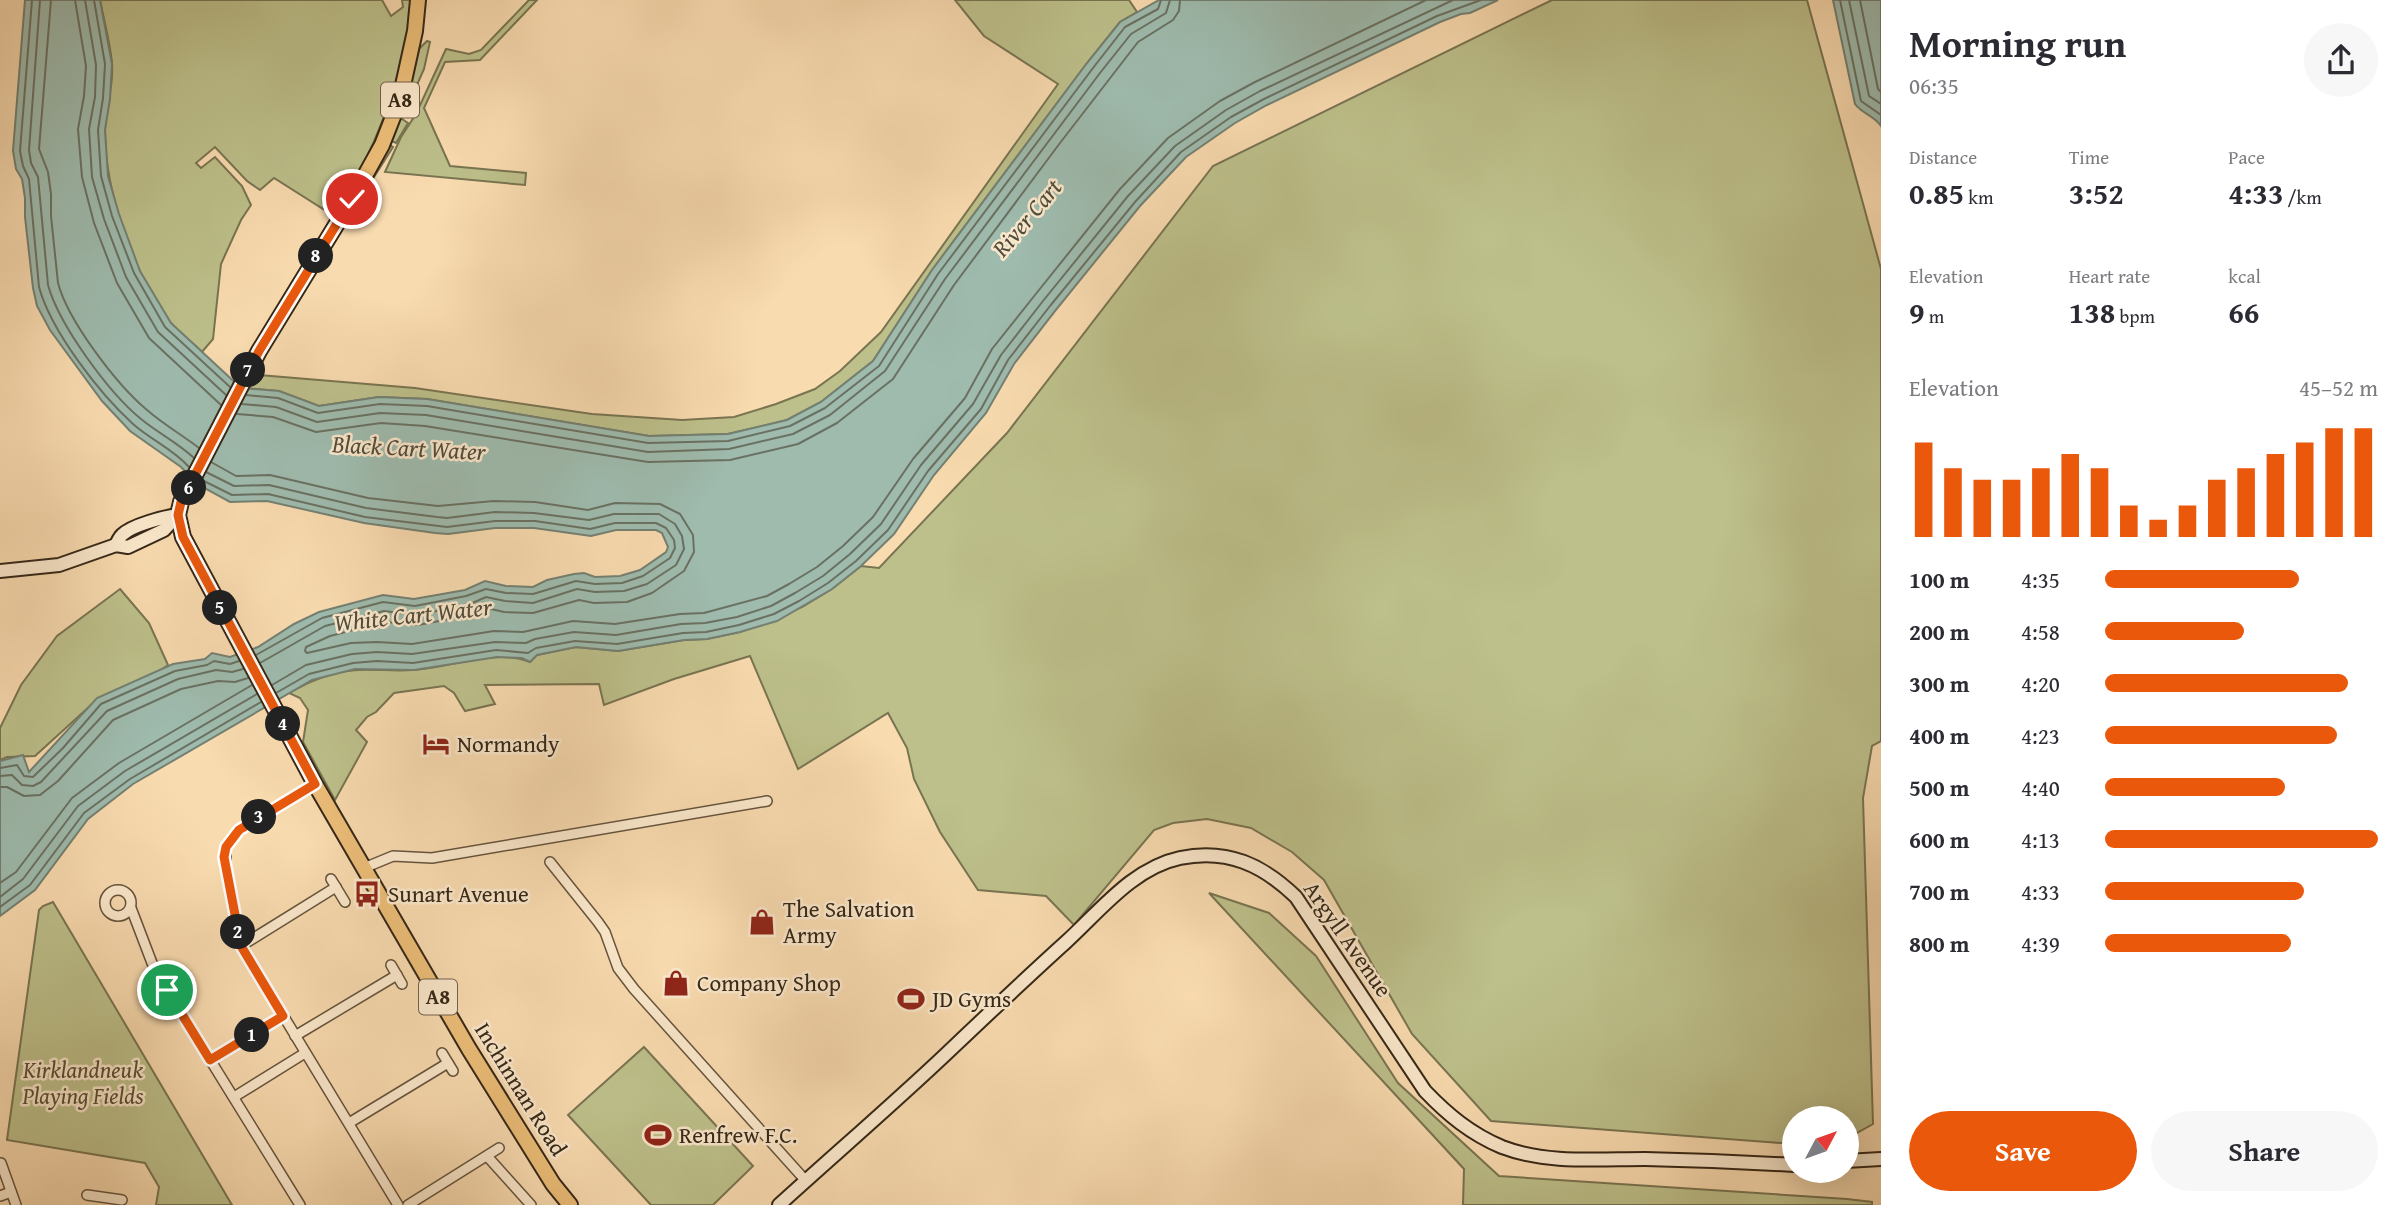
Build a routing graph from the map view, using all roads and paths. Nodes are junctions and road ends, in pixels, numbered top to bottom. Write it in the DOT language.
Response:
graph roads {
  1 [pos="418,0"];
  2 [pos="178,515"];
  3 [pos="0,571"];
  4 [pos="315,784"];
  5 [pos="767,801"];
  6 [pos="550,862"];
  7 [pos="364,868"];
  8 [pos="345,902"];
  9 [pos="131,908"];
  10 [pos="241,946"];
  11 [pos="391,965"];
  12 [pos="397,975"];
  13 [pos="402,984"];
  14 [pos="283,1016"];
  15 [pos="295,1036"];
  16 [pos="305,1053"];
  17 [pos="442,1053"];
  18 [pos="210,1060"];
  19 [pos="233,1097"];
  20 [pos="349,1123"];
  21 [pos="499,1147"];
  22 [pos="487,1156"];
  23 [pos="1881,1159"];
  24 [pos="1859,1160"];
  25 [pos="1,1163"];
  26 [pos="1782,1164"];
  27 [pos="806,1181"];
  28 [pos="11,1192"];
  29 [pos="87,1195"];
  30 [pos="0,1196"];
  31 [pos="122,1200"];
  32 [pos="102,1201"];
  33 [pos="16,1205"];
  34 [pos="300,1205"];
  35 [pos="398,1205"];
  36 [pos="408,1205"];
  37 [pos="531,1205"];
  38 [pos="570,1205"];
  39 [pos="779,1205"];
  1 -- 2 [label="main road, A8"];
  2 -- 3 [label="street"];
  2 -- 4 [label="main road, Inchinnan Road / A8"];
  4 -- 7 [label="main road, Inchinnan Road / A8"];
  4 -- 10 [label="street"];
  5 -- 7 [label="street"];
  6 -- 27 [label="street"];
  7 -- 38 [label="main road, Inchinnan Road / A8"];
  8 -- 10 [label="street"];
  9 -- 18 [label="street"];
  10 -- 14 [label="street"];
  11 -- 12 [label="street"];
  12 -- 13 [label="street"];
  12 -- 15 [label="street"];
  14 -- 15 [label="street"];
  14 -- 18 [label="street"];
  15 -- 16 [label="street"];
  16 -- 19 [label="street"];
  16 -- 20 [label="street"];
  17 -- 20 [label="street"];
  18 -- 19 [label="street"];
  19 -- 34 [label="street"];
  20 -- 35 [label="street"];
  21 -- 22 [label="street"];
  22 -- 36 [label="street"];
  22 -- 37 [label="street"];
  23 -- 24 [label="street"];
  25 -- 28 [label="street"];
  26 -- 27 [label="street, Argyll Avenue"];
  27 -- 39 [label="street, Argyll Avenue"];
  28 -- 30 [label="street"];
  28 -- 33 [label="street"];
  29 -- 32 [label="street"];
  31 -- 32 [label="street"];
}
